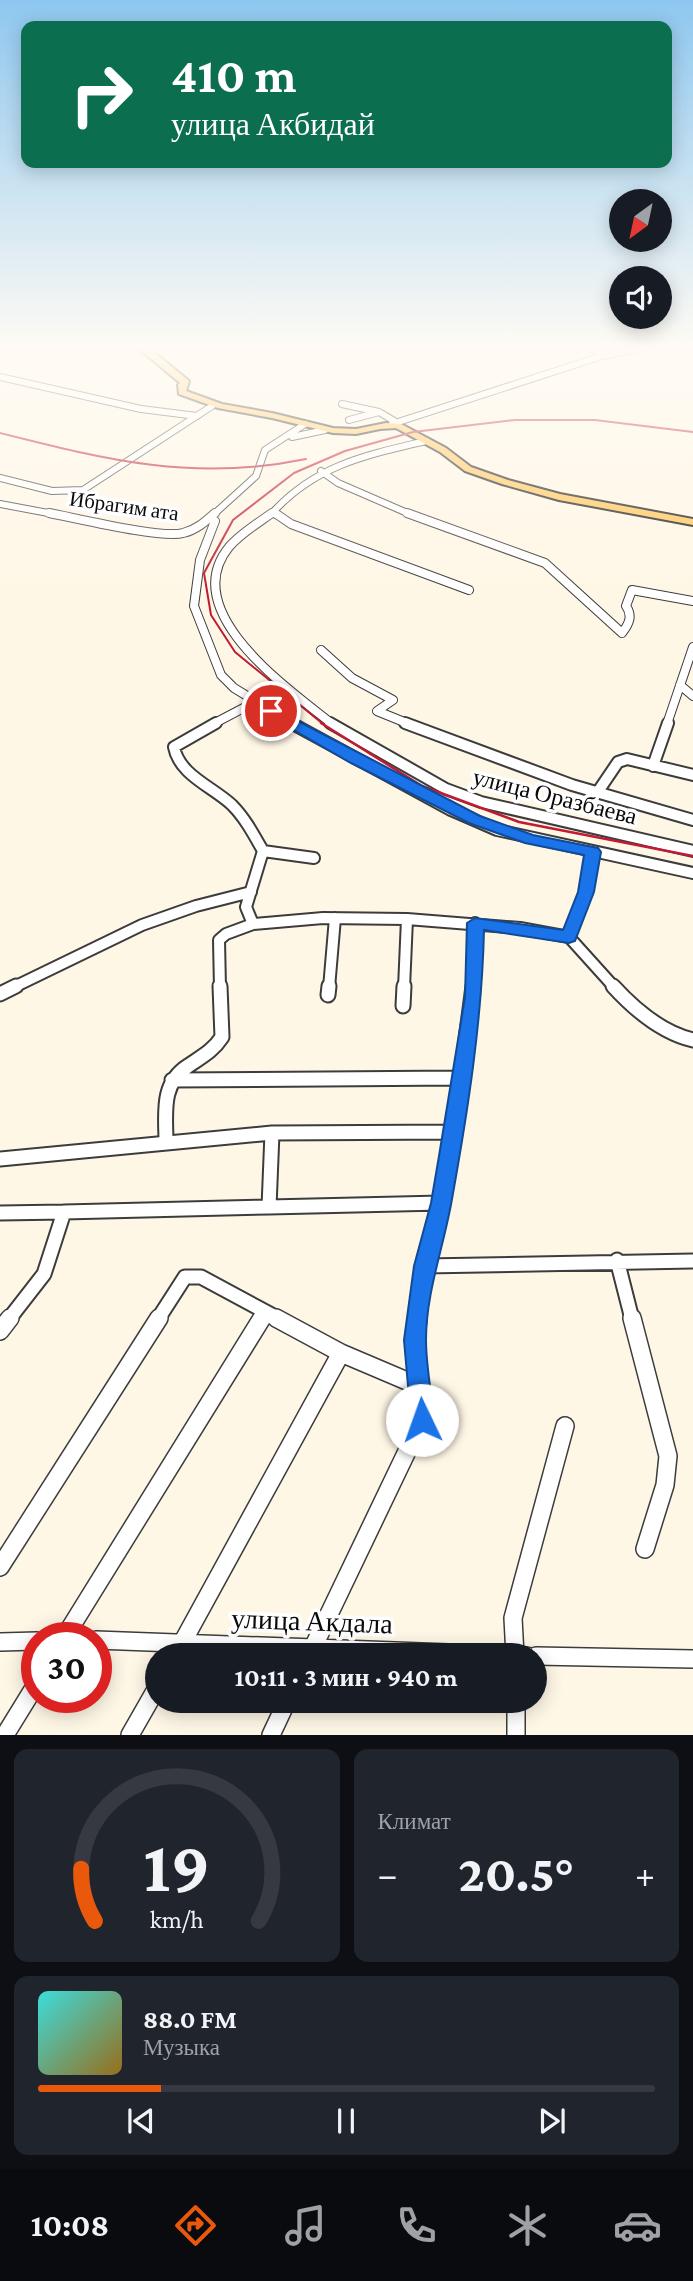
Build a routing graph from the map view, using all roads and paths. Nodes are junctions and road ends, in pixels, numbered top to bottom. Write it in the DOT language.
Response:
graph roads {
  1 [pos="179,428"];
  2 [pos="300,428"];
  3 [pos="318,428"];
  4 [pos="375,428"];
  5 [pos="405,428"];
  6 [pos="325,430"];
  7 [pos="286,438"];
  8 [pos="426,441"];
  9 [pos="321,471"];
  10 [pos="0,478"];
  11 [pos="0,504"];
  12 [pos="274,511"];
  13 [pos="211,518"];
  14 [pos="693,522"];
  15 [pos="469,590"];
  16 [pos="693,601"];
  17 [pos="693,647"];
  18 [pos="321,650"];
  19 [pos="680,685"];
  20 [pos="693,696"];
  21 [pos="255,702"];
  22 [pos="653,766"];
  23 [pos="693,775"];
  24 [pos="597,793"];
  25 [pos="693,820"];
  26 [pos="263,851"];
  27 [pos="693,851"];
  28 [pos="593,852"];
  29 [pos="314,859"];
  30 [pos="693,873"];
  31 [pos="251,892"];
  32 [pos="329,918"];
  33 [pos="407,919"];
  34 [pos="475,923"];
  35 [pos="253,924"];
  36 [pos="569,937"];
  37 [pos="0,994"];
  38 [pos="328,995"];
  39 [pos="403,1006"];
  40 [pos="693,1040"];
  41 [pos="460,1078"];
  42 [pos="172,1080"];
  43 [pos="453,1132"];
  44 [pos="272,1133"];
  45 [pos="166,1143"];
  46 [pos="0,1159"];
  47 [pos="441,1203"];
  48 [pos="269,1208"];
  49 [pos="64,1212"];
  50 [pos="0,1213"];
  51 [pos="617,1260"];
  52 [pos="693,1261"];
  53 [pos="425,1266"];
  54 [pos="265,1312"];
  55 [pos="0,1331"];
  56 [pos="341,1353"];
  57 [pos="421,1387"];
  58 [pos="565,1426"];
  59 [pos="645,1549"];
  60 [pos="0,1567"];
  61 [pos="74,1622"];
  62 [pos="21,1641"];
  63 [pos="0,1642"];
  64 [pos="112,1642"];
  65 [pos="182,1643"];
  66 [pos="315,1643"];
  67 [pos="514,1643"];
  68 [pos="145,1645"];
  69 [pos="547,1656"];
  70 [pos="693,1659"];
  71 [pos="21,1709"];
  72 [pos="145,1709"];
  73 [pos="281,1713"];
  74 [pos="516,1713"];
  75 [pos="5,1735"];
  76 [pos="130,1735"];
  77 [pos="271,1735"];
  78 [pos="516,1735"];
  1 -- 10 [label="street"];
  2 -- 7 [label="street, Ибрагим ата"];
  3 -- 6 [label="main road"];
  4 -- 6 [label="main road"];
  5 -- 8 [label="main road"];
  6 -- 7 [label="street"];
  7 -- 13 [label="street, Ибрагим ата"];
  8 -- 9 [label="street, улица Оразбаева"];
  8 -- 14 [label="main road"];
  9 -- 12 [label="street, улица Оразбаева"];
  9 -- 16 [label="street"];
  11 -- 13 [label="street, Ибрагим ата"];
  12 -- 15 [label="street"];
  12 -- 27 [label="street, улица Оразбаева"];
  13 -- 21 [label="street"];
  17 -- 19 [label="street"];
  18 -- 24 [label="street, улица Оразбаева"];
  19 -- 20 [label="street"];
  19 -- 22 [label="street"];
  21 -- 26 [label="street"];
  21 -- 28 [label="street"];
  22 -- 23 [label="street"];
  22 -- 24 [label="street"];
  24 -- 25 [label="street, улица Оразбаева"];
  26 -- 29 [label="street"];
  26 -- 31 [label="street"];
  28 -- 30 [label="street"];
  28 -- 36 [label="street"];
  31 -- 35 [label="street"];
  31 -- 37 [label="street"];
  32 -- 33 [label="street"];
  32 -- 35 [label="street"];
  32 -- 38 [label="street"];
  33 -- 34 [label="street"];
  33 -- 39 [label="street"];
  34 -- 36 [label="street"];
  34 -- 41 [label="street"];
  35 -- 42 [label="street"];
  36 -- 40 [label="street"];
  41 -- 42 [label="street"];
  41 -- 43 [label="street"];
  42 -- 45 [label="street"];
  43 -- 44 [label="street"];
  43 -- 47 [label="street"];
  44 -- 45 [label="street"];
  44 -- 48 [label="street"];
  45 -- 46 [label="street"];
  47 -- 48 [label="street"];
  47 -- 53 [label="street"];
  48 -- 49 [label="street"];
  49 -- 50 [label="street"];
  49 -- 55 [label="street"];
  51 -- 52 [label="street"];
  51 -- 53 [label="street"];
  51 -- 59 [label="street"];
  53 -- 57 [label="street"];
  54 -- 56 [label="street"];
  54 -- 60 [label="street"];
  54 -- 61 [label="street"];
  56 -- 57 [label="street"];
  56 -- 65 [label="street"];
  57 -- 66 [label="street"];
  58 -- 67 [label="street"];
  62 -- 63 [label="street"];
  64 -- 68 [label="street, улица Акдала"];
  69 -- 70 [label="street"];
  71 -- 75 [label="street"];
  72 -- 76 [label="street"];
  73 -- 77 [label="street"];
  74 -- 78 [label="street"];
}
